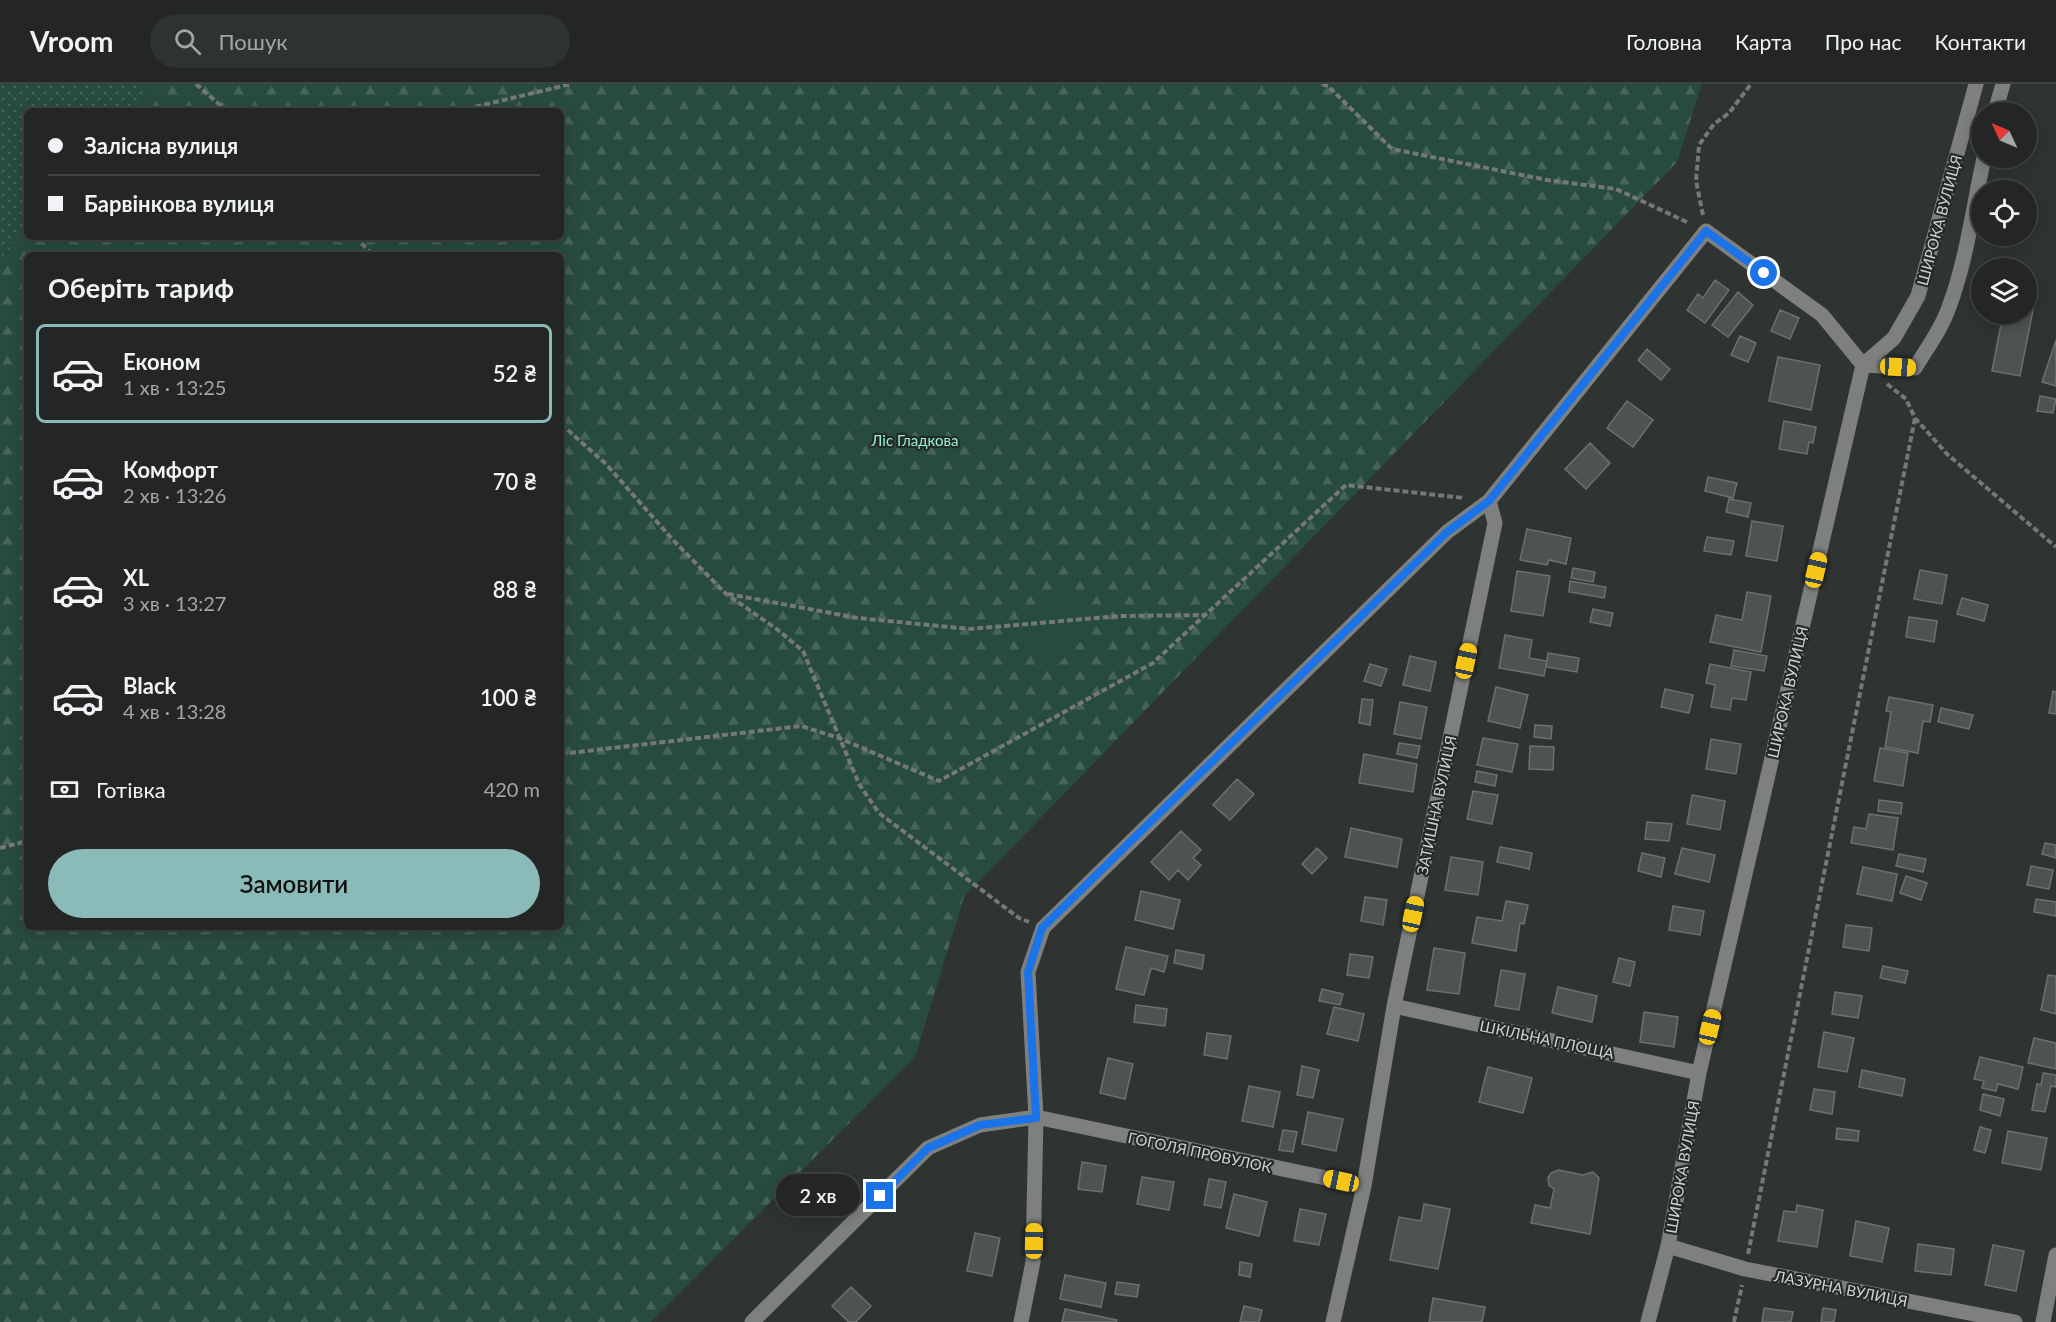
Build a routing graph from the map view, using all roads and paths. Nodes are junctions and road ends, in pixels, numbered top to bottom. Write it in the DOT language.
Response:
graph roads {
  1 [pos="196,84"];
  2 [pos="571,84"];
  3 [pos="1322,84"];
  4 [pos="1751,84"];
  5 [pos="1976,84"];
  6 [pos="2003,84"];
  7 [pos="1998,102"];
  8 [pos="224,108"];
  9 [pos="471,108"];
  10 [pos="1982,168"];
  11 [pos="1706,231"];
  12 [pos="358,240"];
  13 [pos="370,252"];
  14 [pos="1863,365"];
  15 [pos="1915,418"];
  16 [pos="564,427"];
  17 [pos="1489,501"];
  18 [pos="2056,547"];
  19 [pos="724,593"];
  20 [pos="1205,615"];
  21 [pos="839,738"];
  22 [pos="564,754"];
  23 [pos="24,842"];
  24 [pos="0,848"];
  25 [pos="1042,928"];
  26 [pos="1394,1006"];
  27 [pos="1699,1073"];
  28 [pos="1036,1118"];
  29 [pos="1364,1186"];
  30 [pos="1668,1246"];
  31 [pos="2056,1255"];
  32 [pos="1745,1269"];
  33 [pos="752,1322"];
  34 [pos="1021,1322"];
  35 [pos="1333,1322"];
  36 [pos="1648,1322"];
  37 [pos="1734,1322"];
  38 [pos="2015,1322"];
  39 [pos="2043,1322"];
  1 -- 8 [label="path"];
  2 -- 9 [label="path"];
  3 -- 11 [label="path"];
  4 -- 11 [label="path"];
  5 -- 14 [label="street, ШИРОКА ВУЛИЦЯ"];
  6 -- 7 [label="street"];
  10 -- 14 [label="street"];
  11 -- 14 [label="street"];
  11 -- 17 [label="street"];
  12 -- 13 [label="path"];
  14 -- 15 [label="path"];
  14 -- 27 [label="street, ШИРОКА ВУЛИЦЯ"];
  15 -- 18 [label="path"];
  15 -- 32 [label="path"];
  16 -- 19 [label="path"];
  17 -- 20 [label="path"];
  17 -- 25 [label="street"];
  17 -- 26 [label="street, ЗАТИШНА ВУЛИЦЯ"];
  19 -- 20 [label="path"];
  19 -- 21 [label="path"];
  20 -- 21 [label="path"];
  21 -- 22 [label="path"];
  21 -- 25 [label="path"];
  23 -- 24 [label="path"];
  25 -- 28 [label="street"];
  26 -- 27 [label="street, ШКІЛЬНА ПЛОЩА"];
  26 -- 29 [label="street, ЗАТИШНА ВУЛИЦЯ"];
  27 -- 30 [label="street, ШИРОКА ВУЛИЦЯ"];
  28 -- 29 [label="street, ГОГОЛЯ ПРОВУЛОК"];
  28 -- 33 [label="street, ГОГОЛЯ ПРОВУЛОК"];
  28 -- 34 [label="street"];
  29 -- 35 [label="street, ЗАТИШНА ВУЛИЦЯ"];
  30 -- 32 [label="street, ЛАЗУРНА ВУЛИЦЯ"];
  30 -- 36 [label="street, ШИРОКА ВУЛИЦЯ"];
  31 -- 39 [label="street"];
  32 -- 37 [label="path"];
  32 -- 38 [label="street, ЛАЗУРНА ВУЛИЦЯ"];
}
